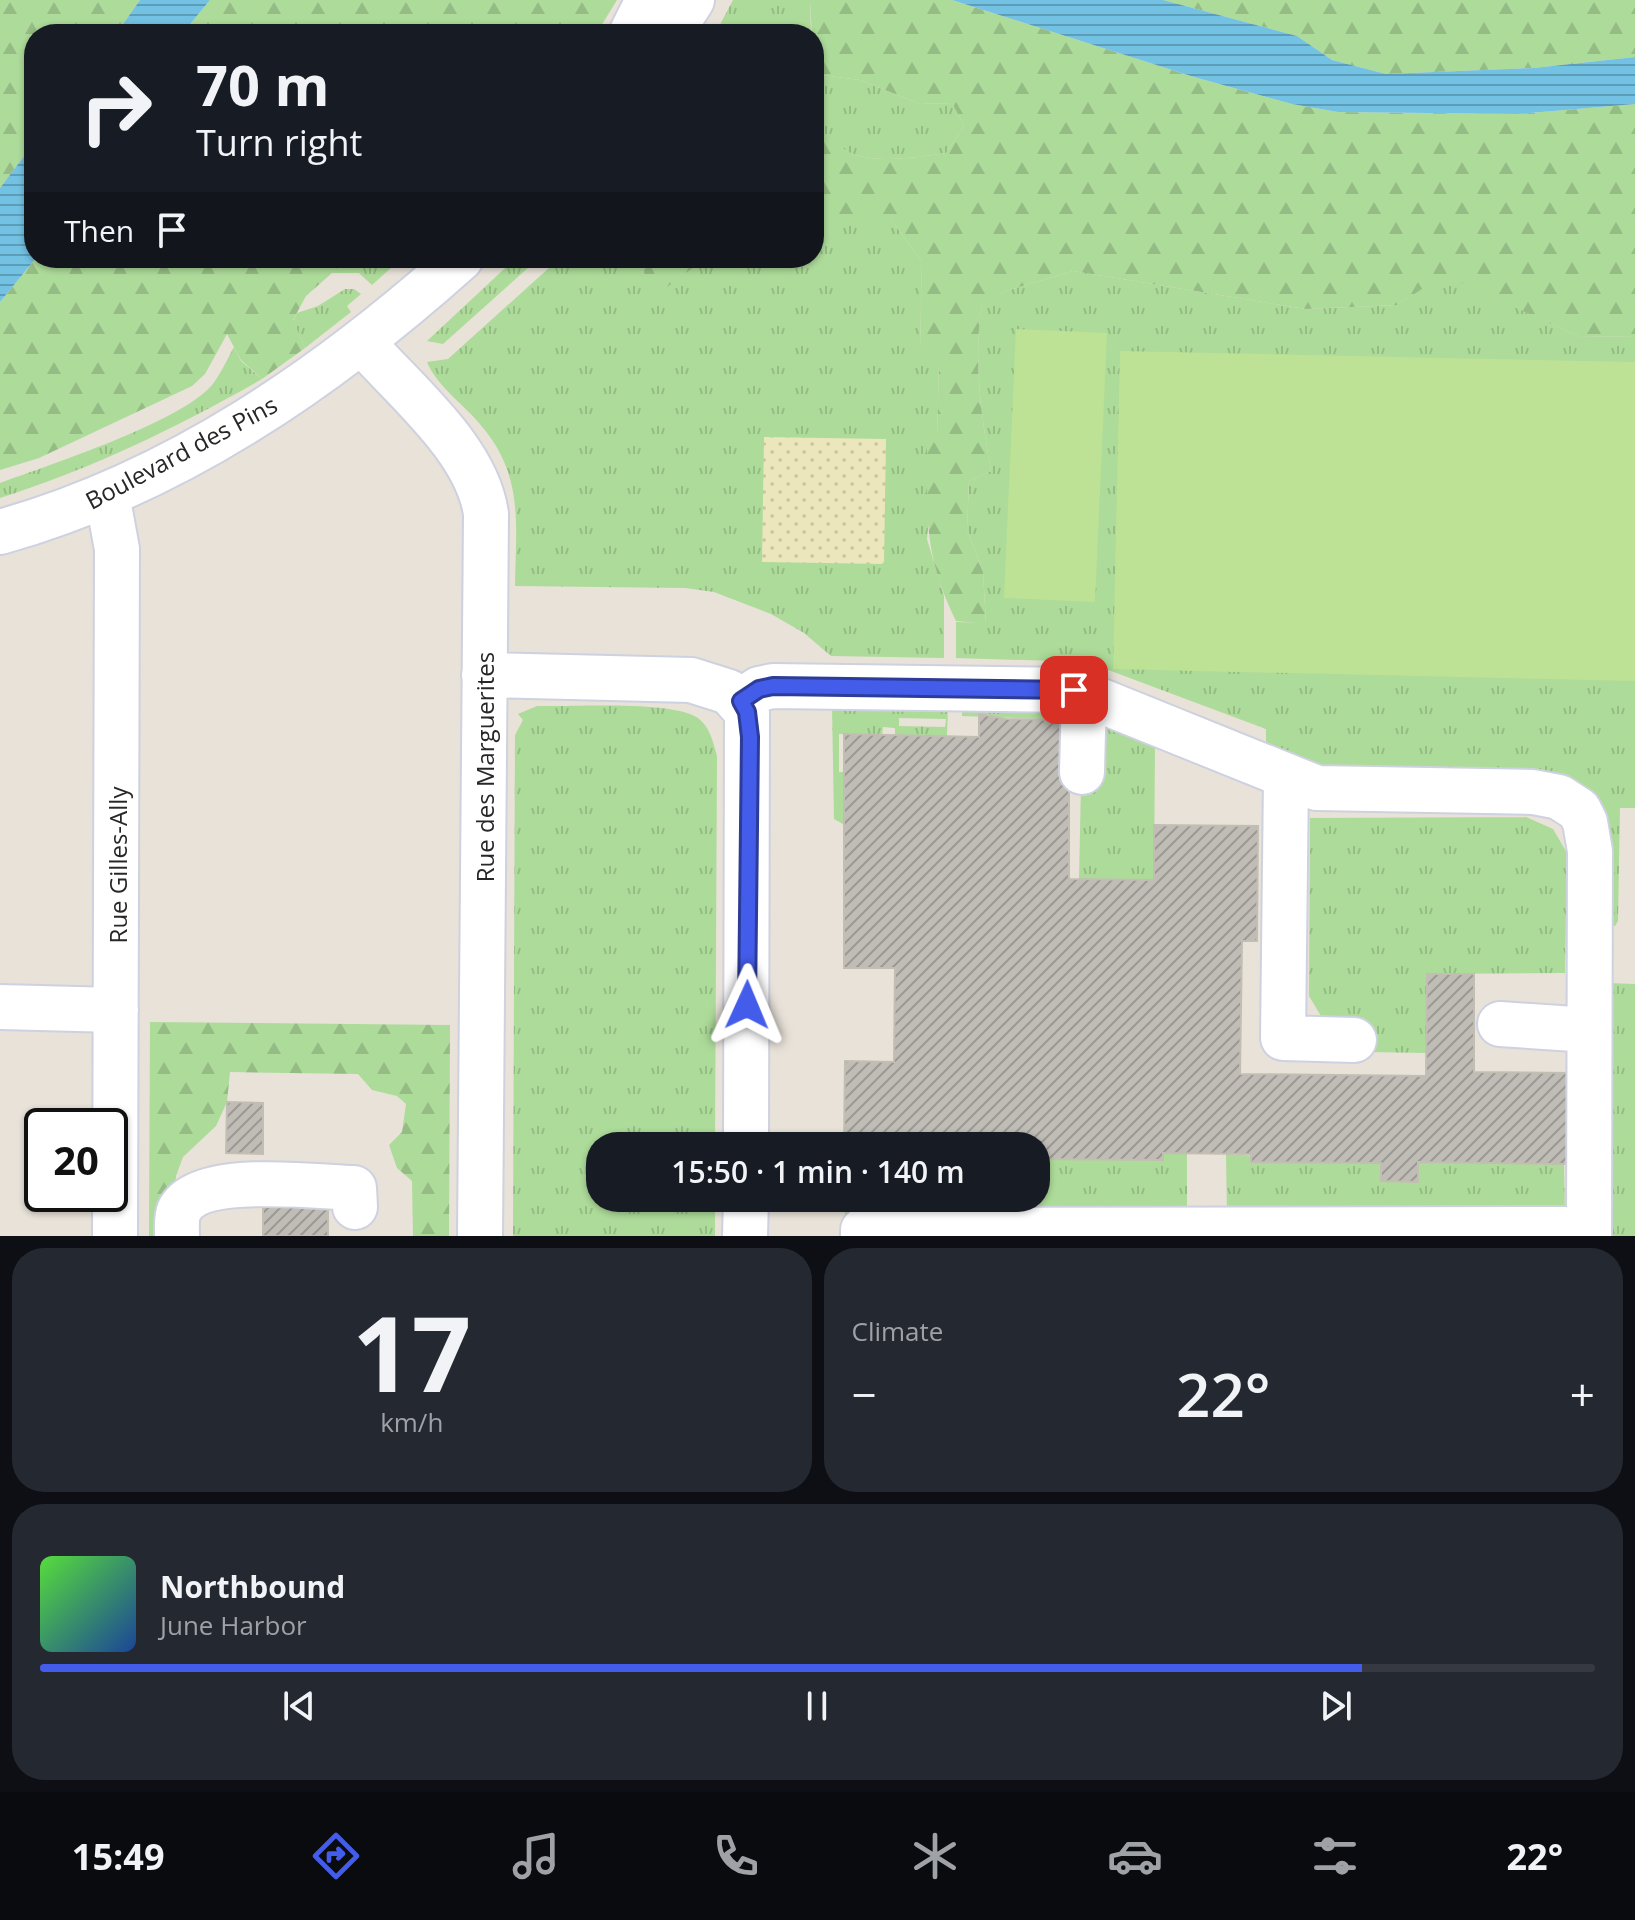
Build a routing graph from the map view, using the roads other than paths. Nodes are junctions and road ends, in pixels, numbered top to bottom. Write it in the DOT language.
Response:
graph roads {
  1 [pos="648,0"];
  2 [pos="692,0"];
  3 [pos="636,24"];
  4 [pos="676,24"];
  5 [pos="449,268"];
  6 [pos="362,342"];
  7 [pos="107,495"];
  8 [pos="0,532"];
  9 [pos="484,675"];
  10 [pos="1084,692"];
  11 [pos="741,701"];
  12 [pos="1082,772"];
  13 [pos="1286,777"];
  14 [pos="0,1007"];
  15 [pos="116,1010"];
  16 [pos="1500,1024"];
  17 [pos="1589,1030"];
  18 [pos="1354,1040"];
  19 [pos="746,1132"];
  20 [pos="355,1207"];
  21 [pos="746,1212"];
  22 [pos="1589,1233"];
  23 [pos="115,1236"];
  24 [pos="177,1236"];
  25 [pos="480,1236"];
  26 [pos="745,1236"];
  27 [pos="863,1236"];
  1 -- 3 [label="street"];
  2 -- 4 [label="street"];
  5 -- 6 [label="street, Boulevard des Pins"];
  6 -- 7 [label="street, Boulevard des Pins"];
  6 -- 9 [label="street, Rue des Marguerites"];
  7 -- 8 [label="street, Boulevard des Pins"];
  7 -- 15 [label="street, Rue Gilles-Ally"];
  9 -- 11 [label="street"];
  9 -- 25 [label="street, Rue des Marguerites"];
  10 -- 11 [label="street"];
  10 -- 12 [label="street"];
  10 -- 13 [label="street"];
  11 -- 19 [label="street"];
  13 -- 17 [label="street"];
  13 -- 18 [label="street"];
  14 -- 15 [label="street"];
  15 -- 23 [label="street, Rue Gilles-Ally"];
  16 -- 17 [label="street"];
  17 -- 22 [label="street"];
  20 -- 24 [label="street"];
  21 -- 26 [label="street"];
  22 -- 27 [label="street"];
}
